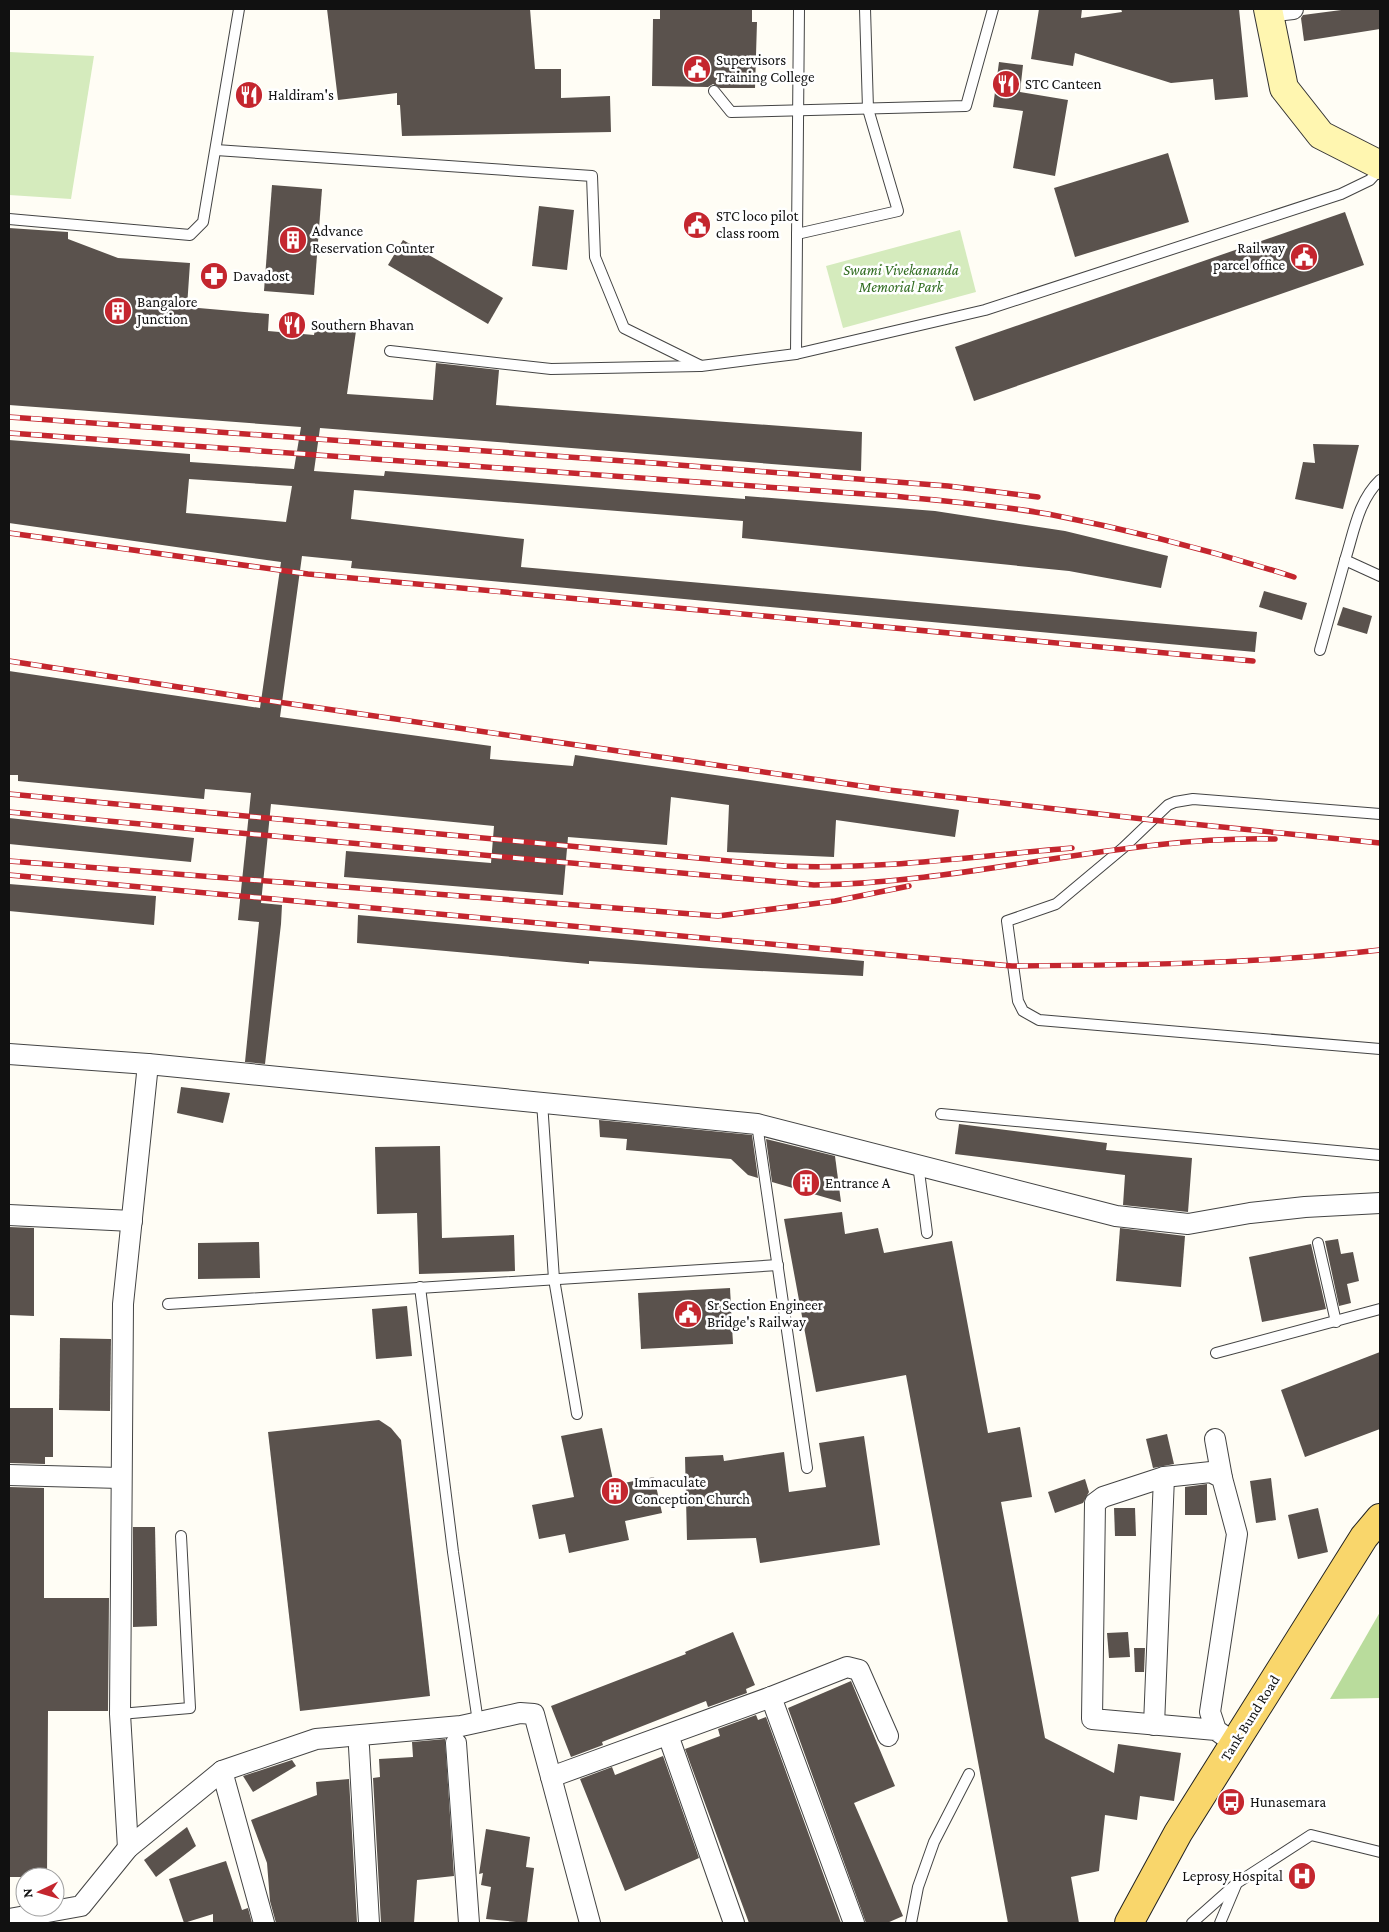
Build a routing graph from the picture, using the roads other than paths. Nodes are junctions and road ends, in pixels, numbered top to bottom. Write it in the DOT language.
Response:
graph roads {
  1 [pos="239,9"];
  2 [pos="799,9"];
  3 [pos="865,9"];
  4 [pos="993,9"];
  5 [pos="1276,10"];
  6 [pos="714,91"];
  7 [pos="868,109"];
  8 [pos="798,110"];
  9 [pos="216,150"];
  10 [pos="1380,164"];
  11 [pos="1380,169"];
  12 [pos="9,219"];
  13 [pos="797,234"];
  14 [pos="390,351"];
  15 [pos="796,354"];
  16 [pos="701,366"];
  17 [pos="1380,480"];
  18 [pos="1345,560"];
  19 [pos="1380,576"];
  20 [pos="1320,650"];
  21 [pos="1380,814"];
  22 [pos="1380,1050"];
  23 [pos="9,1054"];
  24 [pos="148,1064"];
  25 [pos="542,1102"];
  26 [pos="942,1114"];
  27 [pos="757,1124"];
  28 [pos="1380,1155"];
  29 [pos="918,1164"];
  30 [pos="1380,1204"];
  31 [pos="9,1215"];
  32 [pos="132,1221"];
  33 [pos="927,1233"];
  34 [pos="1318,1243"];
  35 [pos="778,1265"];
  36 [pos="554,1278"];
  37 [pos="420,1287"];
  38 [pos="168,1304"];
  39 [pos="1380,1309"];
  40 [pos="1336,1322"];
  41 [pos="1216,1354"];
  42 [pos="577,1414"];
  43 [pos="1215,1439"];
  44 [pos="807,1468"];
  45 [pos="9,1475"];
  46 [pos="1164,1477"];
  47 [pos="120,1478"];
  48 [pos="1222,1478"];
  49 [pos="1380,1518"];
  50 [pos="1380,1535"];
  51 [pos="181,1536"];
  52 [pos="771,1697"];
  53 [pos="120,1714"];
  54 [pos="478,1722"];
  55 [pos="1154,1724"];
  56 [pos="668,1735"];
  57 [pos="888,1736"];
  58 [pos="1225,1737"];
  59 [pos="456,1743"];
  60 [pos="359,1747"];
  61 [pos="222,1771"];
  62 [pos="969,1774"];
  63 [pos="550,1777"];
  64 [pos="128,1848"];
  65 [pos="1380,1852"];
  66 [pos="1237,1882"];
  67 [pos="9,1918"];
  68 [pos="264,1923"];
  69 [pos="369,1923"];
  70 [pos="469,1923"];
  71 [pos="590,1923"];
  72 [pos="734,1923"];
  73 [pos="854,1923"];
  74 [pos="911,1923"];
  75 [pos="1129,1923"];
  76 [pos="1146,1923"];
  77 [pos="1192,1923"];
  78 [pos="1220,1923"];
  1 -- 9 [label="lane"];
  2 -- 8 [label="lane"];
  3 -- 7 [label="lane"];
  4 -- 7 [label="lane"];
  5 -- 10 [label="main road"];
  6 -- 8 [label="lane"];
  7 -- 8 [label="lane"];
  7 -- 13 [label="lane"];
  8 -- 13 [label="lane"];
  9 -- 12 [label="lane"];
  9 -- 16 [label="lane"];
  11 -- 15 [label="lane"];
  13 -- 15 [label="lane"];
  14 -- 16 [label="lane"];
  15 -- 16 [label="lane"];
  17 -- 18 [label="lane"];
  18 -- 19 [label="lane"];
  18 -- 20 [label="lane"];
  21 -- 22 [label="lane"];
  23 -- 24 [label="street"];
  24 -- 25 [label="street"];
  24 -- 32 [label="street"];
  25 -- 27 [label="street"];
  25 -- 36 [label="lane"];
  26 -- 28 [label="lane"];
  27 -- 29 [label="street"];
  27 -- 35 [label="lane"];
  29 -- 30 [label="street"];
  29 -- 33 [label="lane"];
  31 -- 32 [label="street"];
  32 -- 47 [label="street"];
  34 -- 40 [label="lane"];
  35 -- 36 [label="lane"];
  35 -- 44 [label="lane"];
  36 -- 37 [label="lane"];
  36 -- 42 [label="lane"];
  37 -- 38 [label="lane"];
  37 -- 54 [label="lane"];
  39 -- 40 [label="lane"];
  40 -- 41 [label="lane"];
  43 -- 48 [label="street"];
  45 -- 47 [label="street"];
  46 -- 48 [label="street"];
  46 -- 55 [label="street"];
  46 -- 55 [label="street"];
  47 -- 53 [label="street"];
  48 -- 58 [label="street"];
  49 -- 58 [label="main road, Tank Bund Road"];
  50 -- 76 [label="main road, Tank Bund Road"];
  51 -- 53 [label="lane"];
  52 -- 56 [label="street"];
  52 -- 57 [label="street"];
  52 -- 73 [label="street"];
  53 -- 64 [label="street"];
  54 -- 61 [label="street"];
  54 -- 63 [label="street"];
  55 -- 58 [label="street"];
  56 -- 63 [label="street"];
  56 -- 72 [label="street"];
  58 -- 75 [label="main road, Tank Bund Road"];
  59 -- 70 [label="street"];
  60 -- 69 [label="street"];
  61 -- 64 [label="street"];
  61 -- 68 [label="street"];
  62 -- 74 [label="lane"];
  63 -- 71 [label="street"];
  64 -- 67 [label="street"];
  65 -- 66 [label="lane"];
  66 -- 77 [label="lane"];
  66 -- 78 [label="lane"];
}
